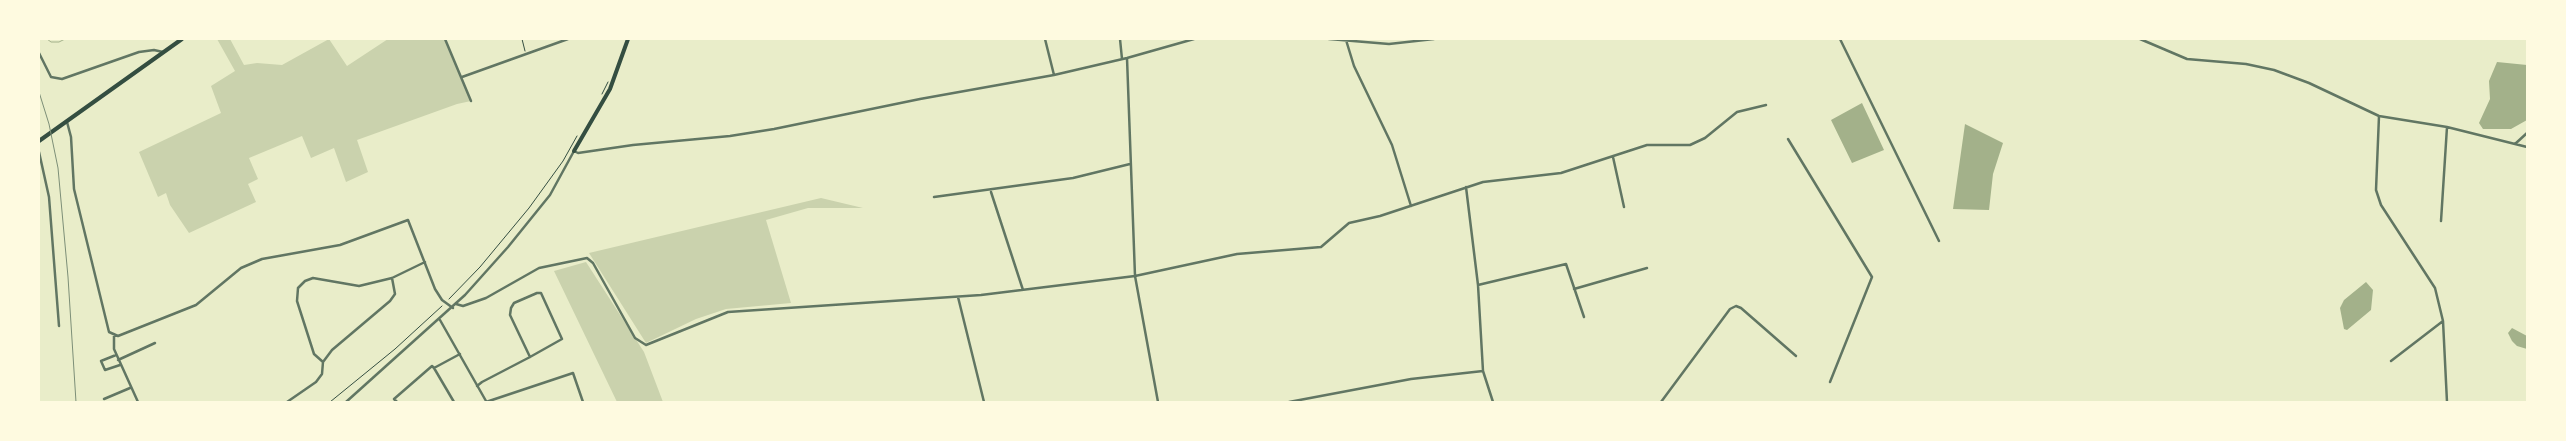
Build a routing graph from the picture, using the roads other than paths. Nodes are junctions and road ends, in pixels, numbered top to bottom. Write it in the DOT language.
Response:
graph roads {
  1 [pos="182,39"];
  2 [pos="445,39"];
  3 [pos="568,39"];
  4 [pos="628,39"];
  5 [pos="1045,39"];
  6 [pos="1120,39"];
  7 [pos="1194,39"];
  8 [pos="1329,39"];
  9 [pos="1372,39"];
  10 [pos="1434,39"];
  11 [pos="1840,39"];
  12 [pos="2140,39"];
  13 [pos="1346,40"];
  14 [pos="1370,43"];
  15 [pos="163,52"];
  16 [pos="39,53"];
  17 [pos="1127,58"];
  18 [pos="1122,59"];
  19 [pos="1054,75"];
  20 [pos="462,77"];
  21 [pos="471,101"];
  22 [pos="1766,104"];
  23 [pos="2379,116"];
  24 [pos="67,121"];
  25 [pos="2447,127"];
  26 [pos="2527,133"];
  27 [pos="1788,139"];
  28 [pos="39,140"];
  29 [pos="2515,144"];
  30 [pos="2527,147"];
  31 [pos="574,151"];
  32 [pos="39,152"];
  33 [pos="1613,156"];
  34 [pos="1130,164"];
  35 [pos="1466,187"];
  36 [pos="990,191"];
  37 [pos="934,197"];
  38 [pos="1411,206"];
  39 [pos="1624,207"];
  40 [pos="2441,221"];
  41 [pos="1940,241"];
  42 [pos="425,262"];
  43 [pos="1647,268"];
  44 [pos="1135,276"];
  45 [pos="392,278"];
  46 [pos="1478,285"];
  47 [pos="1574,289"];
  48 [pos="1023,290"];
  49 [pos="958,297"];
  50 [pos="456,304"];
  51 [pos="453,308"];
  52 [pos="1584,317"];
  53 [pos="440,320"];
  54 [pos="2443,321"];
  55 [pos="59,326"];
  56 [pos="114,334"];
  57 [pos="156,343"];
  58 [pos="460,354"];
  59 [pos="116,355"];
  60 [pos="1796,356"];
  61 [pos="530,357"];
  62 [pos="118,360"];
  63 [pos="2391,361"];
  64 [pos="324,362"];
  65 [pos="120,365"];
  66 [pos="434,368"];
  67 [pos="1483,371"];
  68 [pos="1830,382"];
  69 [pos="477,386"];
  70 [pos="130,388"];
  71 [pos="104,399"];
  72 [pos="138,402"];
  73 [pos="287,402"];
  74 [pos="346,402"];
  75 [pos="397,402"];
  76 [pos="454,402"];
  77 [pos="486,402"];
  78 [pos="584,402"];
  79 [pos="984,402"];
  80 [pos="1158,402"];
  81 [pos="1289,402"];
  82 [pos="1493,402"];
  83 [pos="1661,402"];
  84 [pos="2447,402"];
  1 -- 15 [label="main road"];
  2 -- 20 [label="street"];
  3 -- 20 [label="street"];
  4 -- 31 [label="main road"];
  5 -- 19 [label="street"];
  6 -- 18 [label="street"];
  7 -- 17 [label="street"];
  8 -- 13 [label="street"];
  9 -- 14 [label="street"];
  10 -- 14 [label="street"];
  11 -- 41 [label="street"];
  12 -- 23 [label="street"];
  13 -- 14 [label="street"];
  13 -- 38 [label="street"];
  15 -- 16 [label="street"];
  15 -- 24 [label="main road"];
  17 -- 18 [label="street"];
  17 -- 34 [label="street"];
  18 -- 19 [label="street"];
  19 -- 31 [label="street"];
  20 -- 21 [label="street"];
  22 -- 33 [label="street"];
  23 -- 25 [label="street"];
  23 -- 54 [label="street"];
  24 -- 28 [label="main road"];
  24 -- 56 [label="street"];
  25 -- 29 [label="street"];
  25 -- 40 [label="street"];
  26 -- 29 [label="street"];
  27 -- 68 [label="street"];
  29 -- 30 [label="street"];
  31 -- 50 [label="street"];
  32 -- 55 [label="street"];
  33 -- 35 [label="street"];
  33 -- 39 [label="street"];
  34 -- 36 [label="street"];
  34 -- 44 [label="street"];
  35 -- 38 [label="street"];
  35 -- 46 [label="street"];
  36 -- 37 [label="street"];
  36 -- 48 [label="street"];
  38 -- 44 [label="street"];
  42 -- 45 [label="street"];
  42 -- 51 [label="street"];
  42 -- 56 [label="street"];
  43 -- 47 [label="street"];
  44 -- 48 [label="street"];
  44 -- 80 [label="street"];
  45 -- 64 [label="street"];
  45 -- 64 [label="street"];
  46 -- 47 [label="street"];
  46 -- 67 [label="street"];
  47 -- 52 [label="street"];
  48 -- 49 [label="street"];
  49 -- 50 [label="street"];
  49 -- 79 [label="street"];
  50 -- 51 [label="street"];
  51 -- 53 [label="street"];
  53 -- 58 [label="street"];
  53 -- 74 [label="street"];
  54 -- 63 [label="street"];
  54 -- 84 [label="street"];
  56 -- 59 [label="street"];
  57 -- 62 [label="street"];
  58 -- 66 [label="street"];
  58 -- 69 [label="street"];
  59 -- 62 [label="street"];
  59 -- 65 [label="street"];
  60 -- 83 [label="street"];
  61 -- 61 [label="street"];
  61 -- 69 [label="street"];
  62 -- 65 [label="street"];
  64 -- 73 [label="street"];
  65 -- 70 [label="street"];
  66 -- 75 [label="street"];
  66 -- 76 [label="street"];
  67 -- 81 [label="street"];
  67 -- 82 [label="street"];
  69 -- 77 [label="street"];
  70 -- 71 [label="street"];
  70 -- 72 [label="street"];
  77 -- 78 [label="street"];
}
